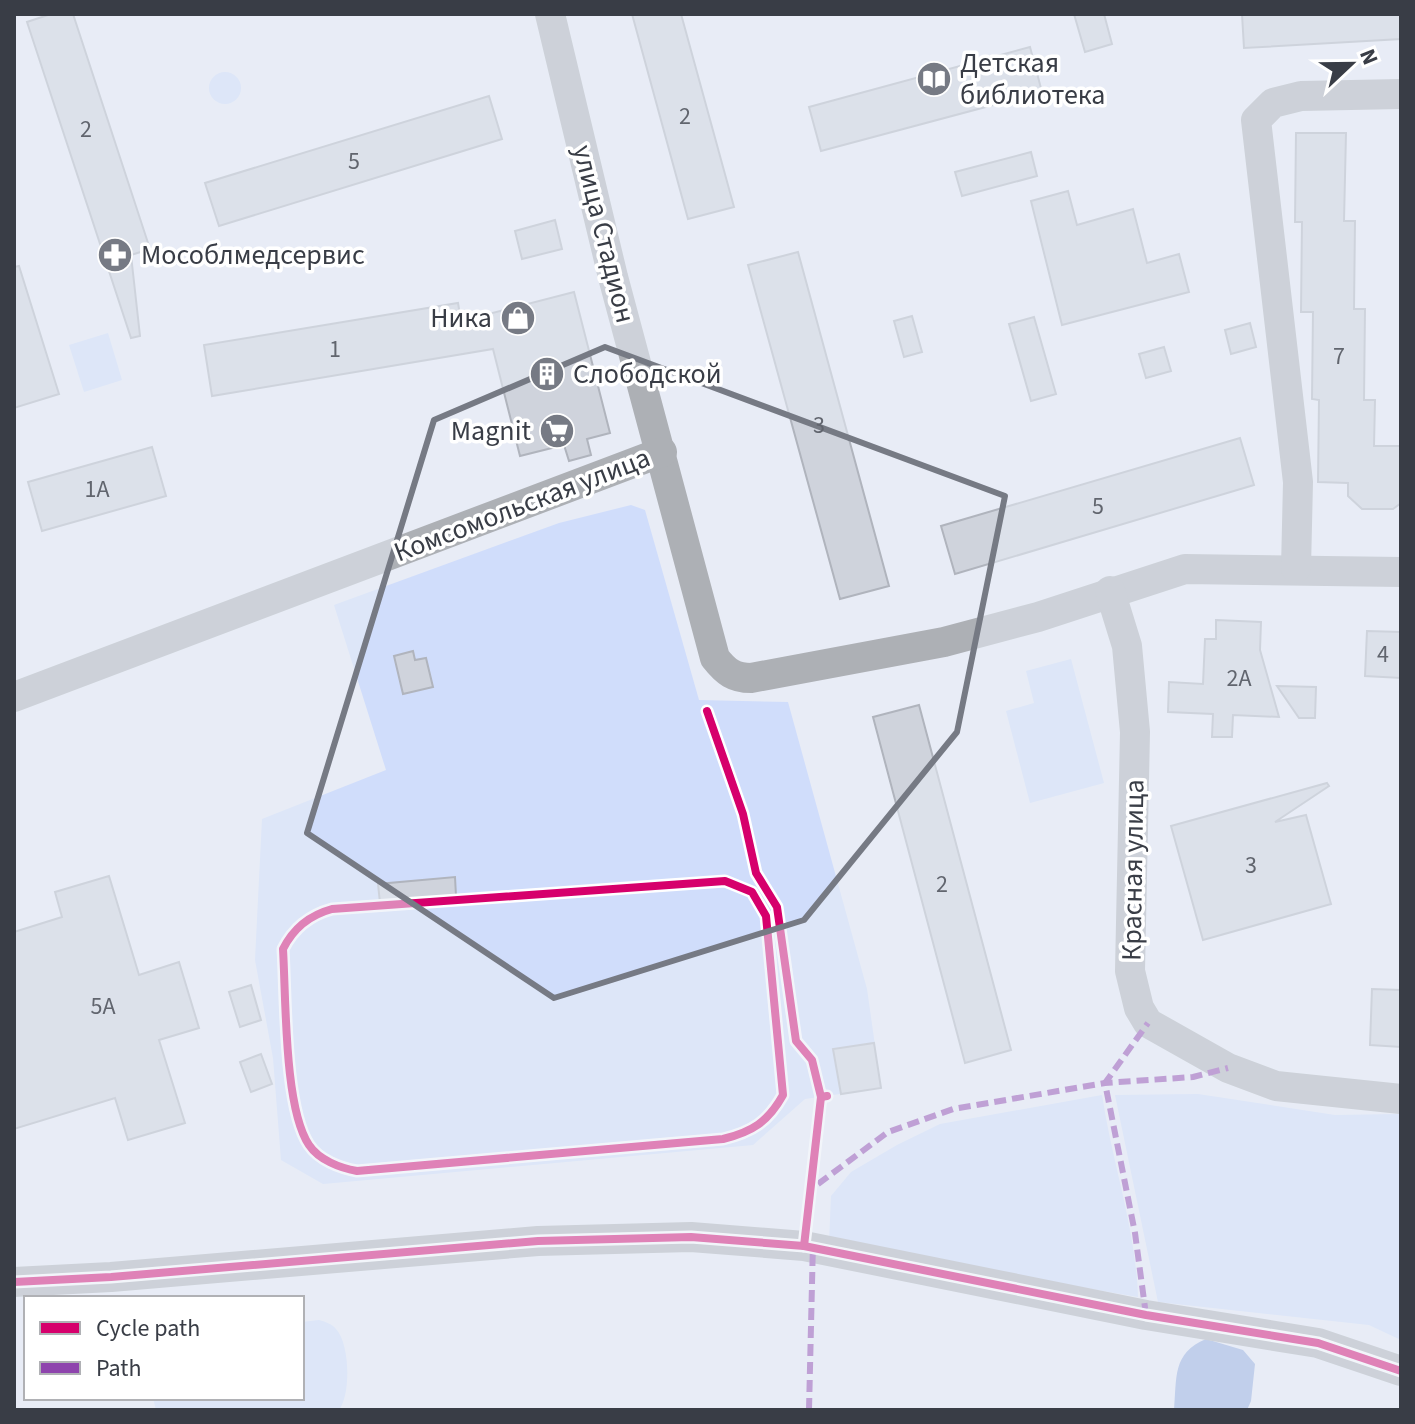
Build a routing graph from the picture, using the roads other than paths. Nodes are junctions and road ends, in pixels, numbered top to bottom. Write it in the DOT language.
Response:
graph roads {
  1 [pos="550,14"];
  2 [pos="1401,94"];
  3 [pos="662,452"];
  4 [pos="1296,568"];
  5 [pos="1401,572"];
  6 [pos="1110,591"];
  7 [pos="14,697"];
  8 [pos="1401,1099"];
  9 [pos="14,1282"];
  10 [pos="1401,1371"];
  1 -- 3 [label="street, улица Стадион"];
  2 -- 4 [label="street"];
  3 -- 6 [label="street, Комсомольская улица"];
  3 -- 7 [label="street, Комсомольская улица"];
  4 -- 5 [label="street, Комсомольская улица"];
  4 -- 6 [label="street, Комсомольская улица"];
  6 -- 8 [label="street, Красная улица"];
  9 -- 10 [label="street"];
}
